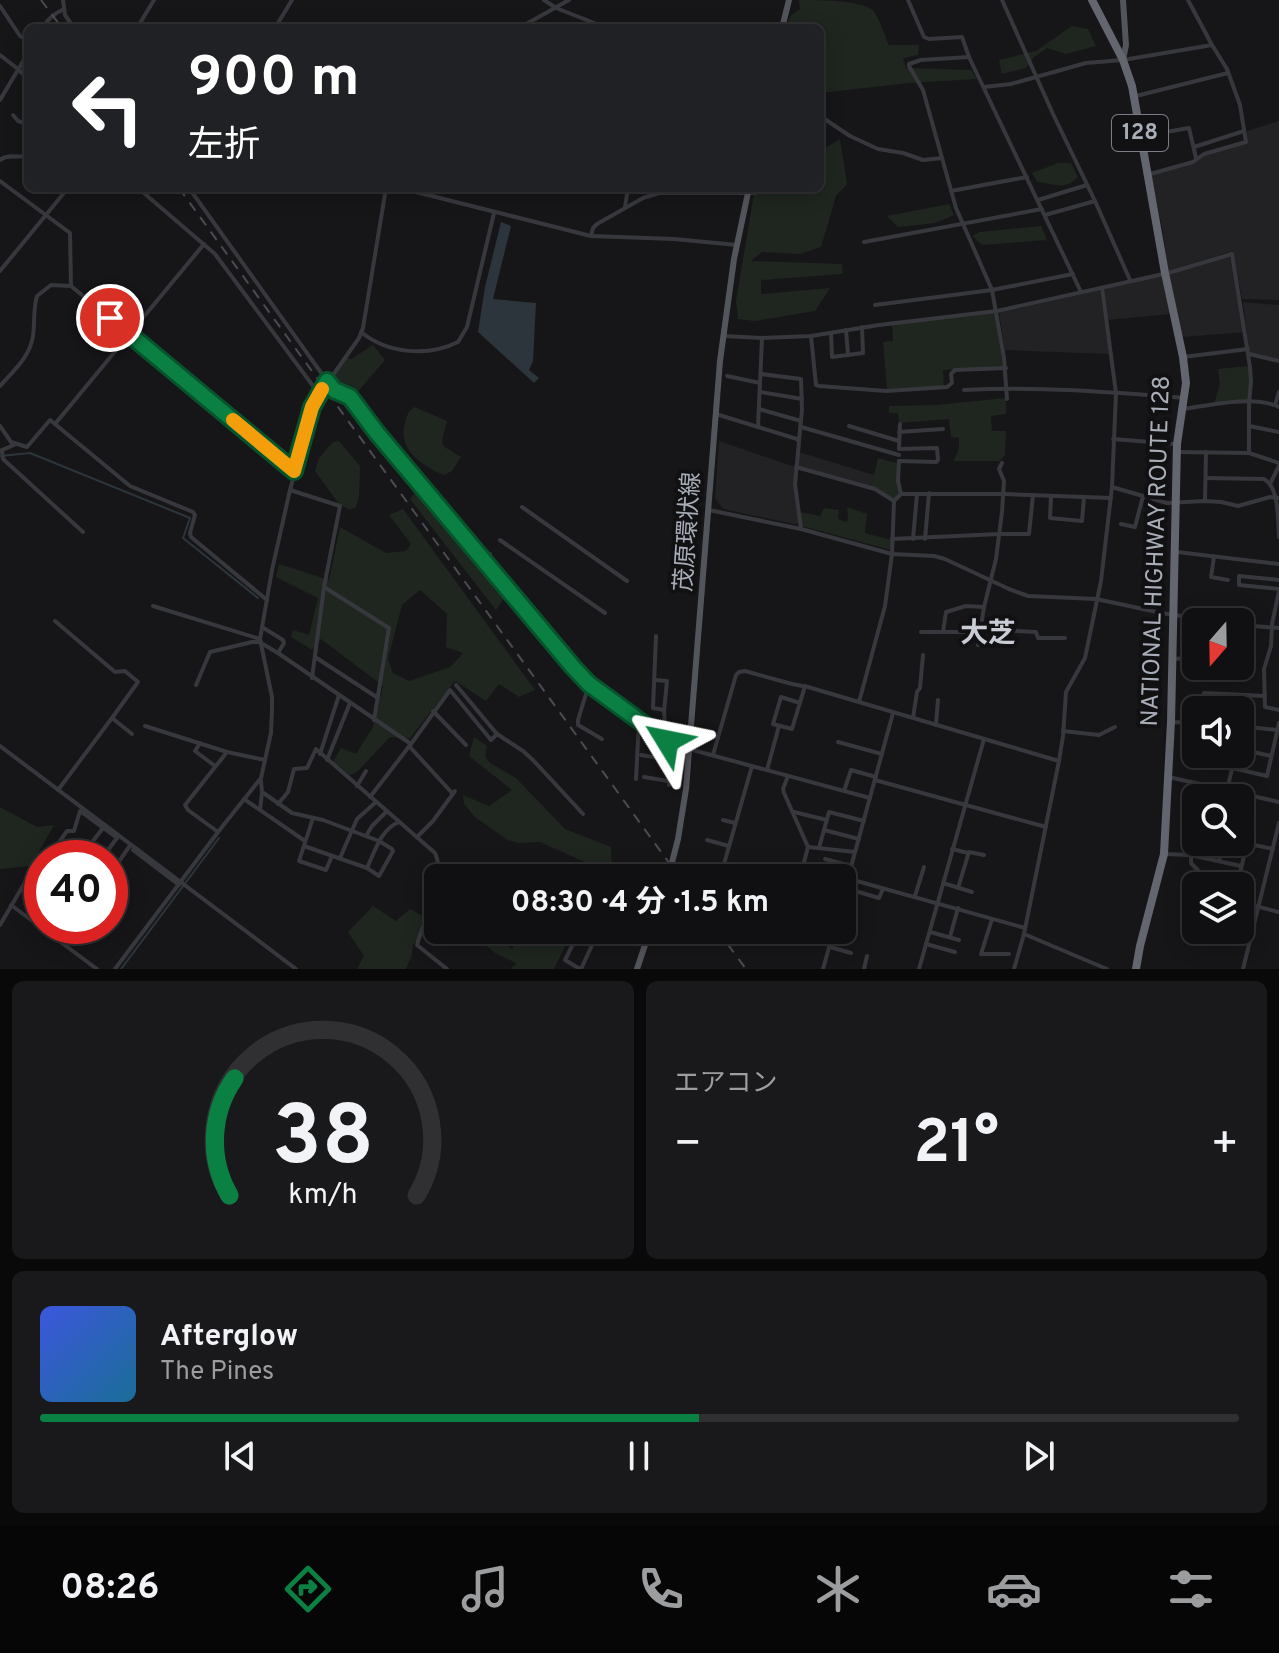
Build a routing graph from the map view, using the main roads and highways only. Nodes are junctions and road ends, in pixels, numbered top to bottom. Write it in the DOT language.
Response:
graph roads {
  1 [pos="789,0"];
  2 [pos="1092,0"];
  3 [pos="1123,0"];
  4 [pos="783,24"];
  5 [pos="1123,60"];
  6 [pos="750,192"];
  7 [pos="672,864"];
  8 [pos="645,944"];
  9 [pos="637,969"];
  10 [pos="1136,969"];
  1 -- 4 [label="main road"];
  2 -- 5 [label="highway, NATIONAL HIGHWAY ROUTE 128 / 128"];
  3 -- 5 [label="main road"];
  5 -- 10 [label="highway, NATIONAL HIGHWAY ROUTE 128 / 128"];
  6 -- 7 [label="main road, 茂原環状線"];
  8 -- 9 [label="main road"];
}
